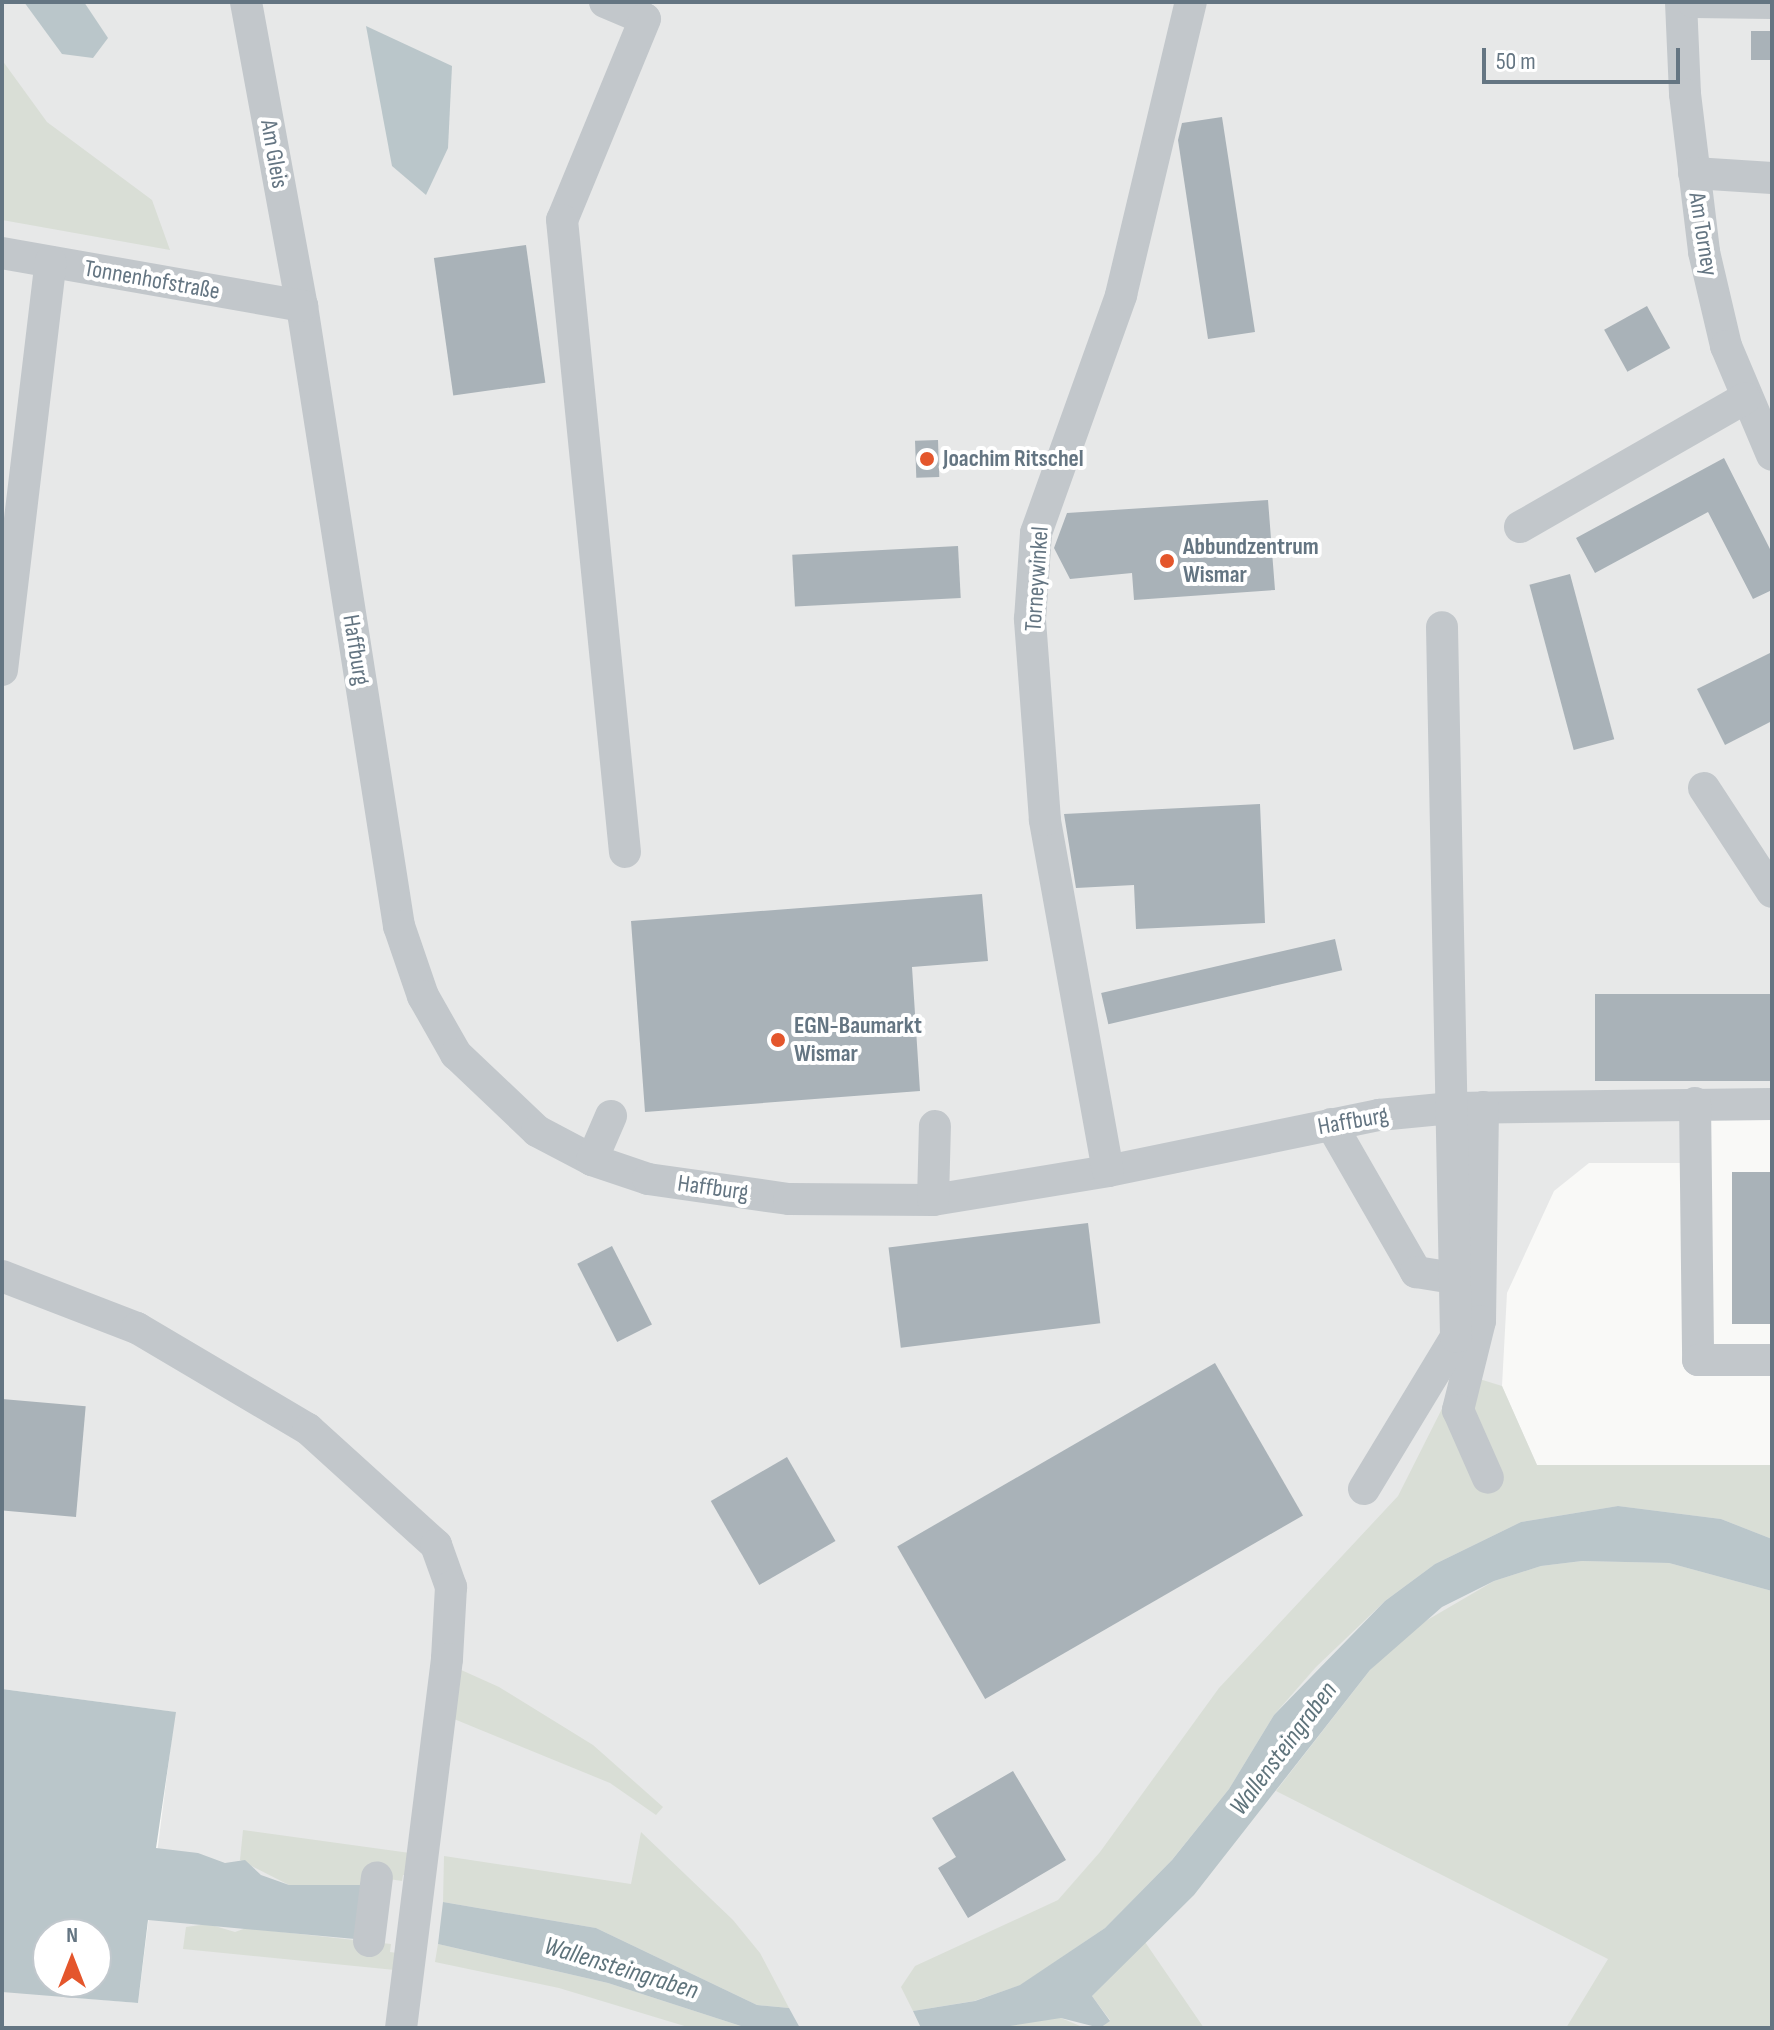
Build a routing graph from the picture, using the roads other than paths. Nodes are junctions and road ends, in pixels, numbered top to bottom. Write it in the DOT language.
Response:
graph roads {
  1 [pos="246,2"];
  2 [pos="605,2"];
  3 [pos="1191,2"];
  4 [pos="1681,2"];
  5 [pos="1693,2"];
  6 [pos="1721,2"];
  7 [pos="1772,3"];
  8 [pos="1694,173"];
  9 [pos="1772,178"];
  10 [pos="2,253"];
  11 [pos="51,262"];
  12 [pos="302,306"];
  13 [pos="1758,415"];
  14 [pos="1772,455"];
  15 [pos="1520,527"];
  16 [pos="1442,627"];
  17 [pos="2,670"];
  18 [pos="1704,788"];
  19 [pos="625,852"];
  20 [pos="1772,892"];
  21 [pos="1695,1103"];
  22 [pos="1772,1104"];
  23 [pos="1468,1108"];
  24 [pos="611,1116"];
  25 [pos="1331,1124"];
  26 [pos="935,1126"];
  27 [pos="592,1160"];
  28 [pos="1108,1171"];
  29 [pos="933,1200"];
  30 [pos="2,1276"];
  31 [pos="1455,1278"];
  32 [pos="1772,1360"];
  33 [pos="1488,1478"];
  34 [pos="1364,1489"];
  35 [pos="377,1877"];
  36 [pos="369,1941"];
  37 [pos="401,2028"];
  1 -- 12 [label="street, Am Gleis"];
  2 -- 19 [label="street"];
  3 -- 28 [label="street, Torneywinkel"];
  4 -- 8 [label="street, Am Torney"];
  5 -- 6 [label="street"];
  6 -- 7 [label="street"];
  8 -- 9 [label="street"];
  8 -- 13 [label="street, Am Torney"];
  10 -- 11 [label="street, Tonnenhofstraße"];
  11 -- 12 [label="street, Tonnenhofstraße"];
  11 -- 17 [label="street"];
  12 -- 27 [label="street, Haffburg"];
  13 -- 14 [label="street, Am Torney"];
  13 -- 15 [label="street"];
  16 -- 23 [label="street"];
  18 -- 20 [label="street"];
  21 -- 22 [label="street, Haffburg"];
  21 -- 23 [label="street, Haffburg"];
  21 -- 32 [label="street"];
  23 -- 25 [label="street, Haffburg"];
  23 -- 31 [label="street"];
  23 -- 33 [label="street"];
  24 -- 27 [label="street"];
  25 -- 28 [label="street, Haffburg"];
  25 -- 31 [label="street"];
  26 -- 29 [label="street"];
  27 -- 29 [label="street, Haffburg"];
  28 -- 29 [label="street, Haffburg"];
  30 -- 37 [label="street"];
  31 -- 34 [label="street"];
  35 -- 36 [label="street"];
}
